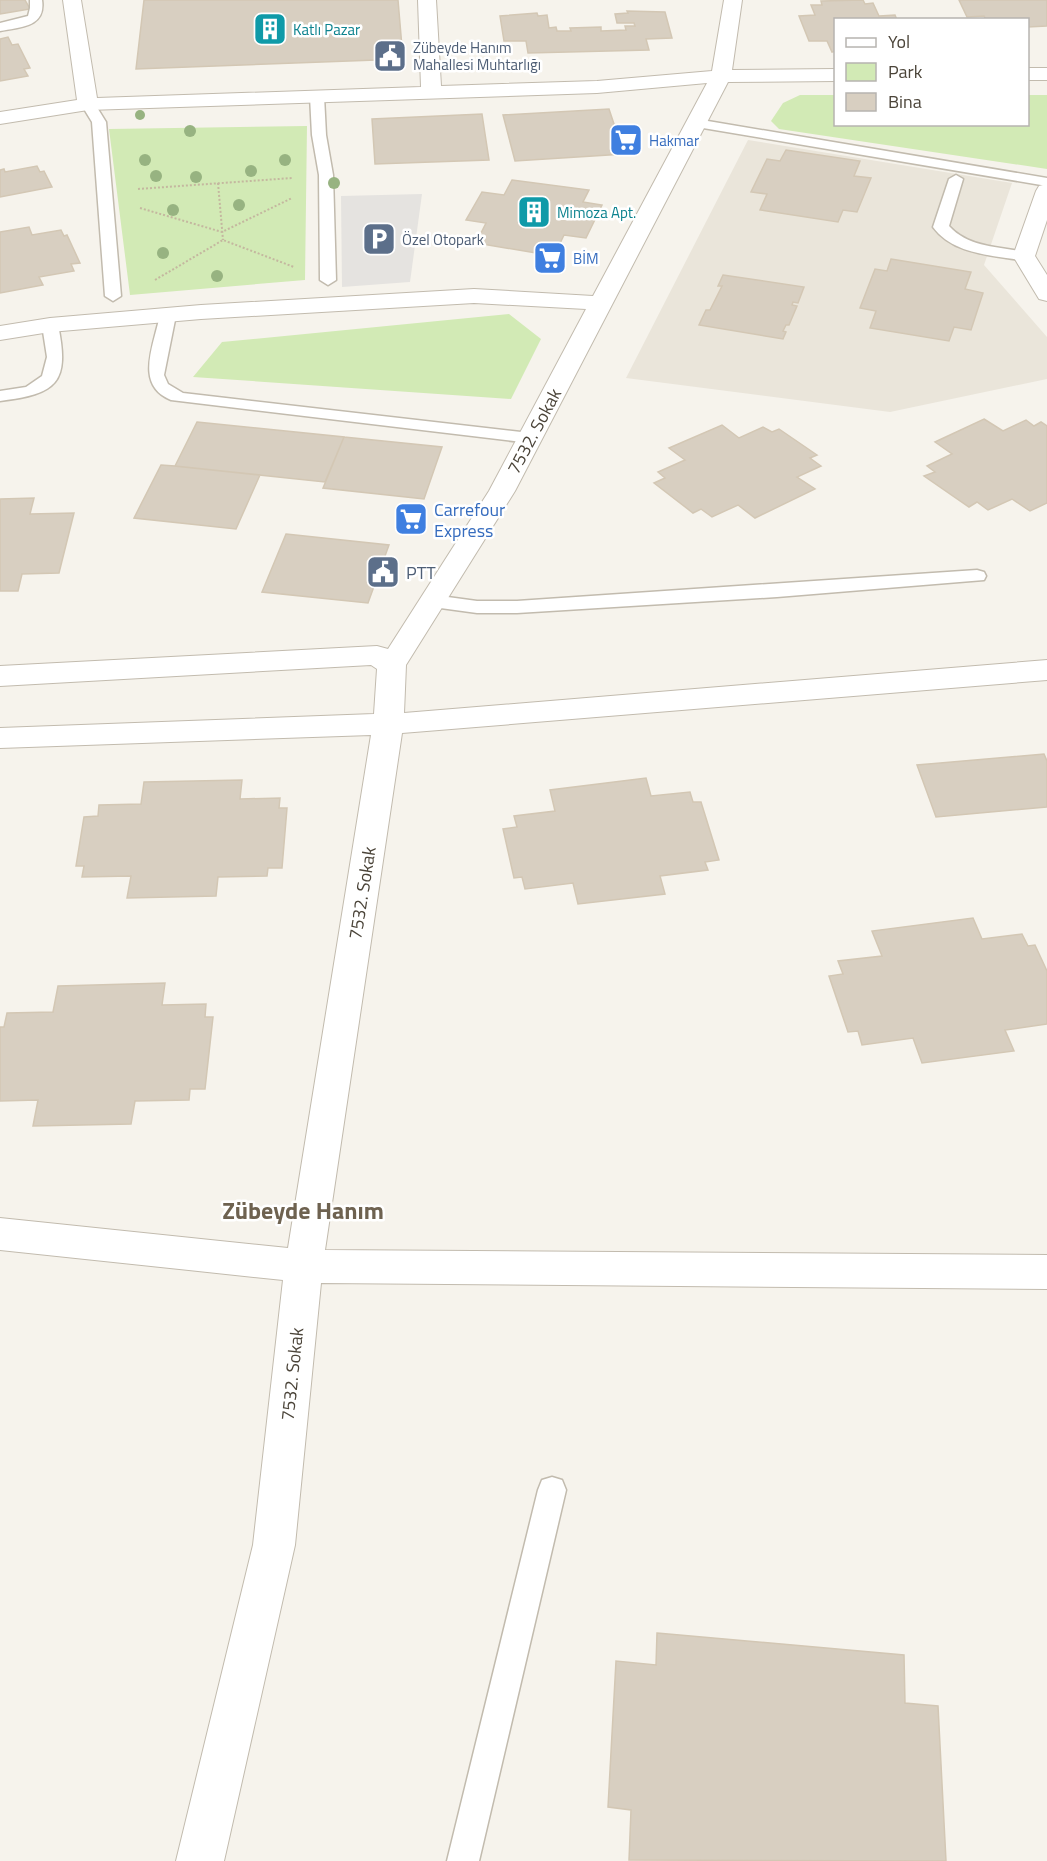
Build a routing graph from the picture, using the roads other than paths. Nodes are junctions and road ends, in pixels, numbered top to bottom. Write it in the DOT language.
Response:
graph roads {
  1 [pos="36,0"];
  2 [pos="72,0"];
  3 [pos="427,0"];
  4 [pos="733,0"];
  5 [pos="0,27"];
  6 [pos="1029,74"];
  7 [pos="1047,74"];
  8 [pos="834,75"];
  9 [pos="720,76"];
  10 [pos="431,92"];
  11 [pos="317,96"];
  12 [pos="88,104"];
  13 [pos="0,118"];
  14 [pos="696,123"];
  15 [pos="956,179"];
  16 [pos="1047,183"];
  17 [pos="1047,190"];
  18 [pos="1024,256"];
  19 [pos="328,280"];
  20 [pos="1047,294"];
  21 [pos="113,296"];
  22 [pos="602,303"];
  23 [pos="168,315"];
  24 [pos="50,325"];
  25 [pos="0,333"];
  26 [pos="0,396"];
  27 [pos="530,438"];
  28 [pos="978,576"];
  29 [pos="432,602"];
  30 [pos="392,664"];
  31 [pos="1047,670"];
  32 [pos="0,676"];
  33 [pos="388,724"];
  34 [pos="0,738"];
  35 [pos="0,1234"];
  36 [pos="304,1266"];
  37 [pos="1047,1272"];
  38 [pos="552,1490"];
  39 [pos="200,1861"];
  40 [pos="463,1861"];
  1 -- 5 [label="lane"];
  2 -- 12 [label="street"];
  3 -- 10 [label="street"];
  4 -- 9 [label="street, 7532. Sokak"];
  6 -- 7 [label="street"];
  8 -- 9 [label="street"];
  9 -- 10 [label="street"];
  9 -- 14 [label="street, 7532. Sokak"];
  10 -- 11 [label="street"];
  11 -- 12 [label="street"];
  11 -- 19 [label="lane"];
  12 -- 13 [label="street"];
  12 -- 21 [label="lane"];
  14 -- 16 [label="lane"];
  14 -- 22 [label="street, 7532. Sokak"];
  15 -- 18 [label="lane"];
  17 -- 18 [label="street"];
  18 -- 20 [label="street"];
  22 -- 23 [label="street"];
  22 -- 27 [label="street, 7532. Sokak"];
  23 -- 24 [label="street"];
  23 -- 27 [label="lane"];
  24 -- 25 [label="street"];
  24 -- 26 [label="lane"];
  27 -- 29 [label="street, 7532. Sokak"];
  28 -- 29 [label="lane"];
  29 -- 30 [label="street, 7532. Sokak"];
  30 -- 32 [label="street"];
  30 -- 33 [label="street, 7532. Sokak"];
  31 -- 33 [label="street"];
  33 -- 34 [label="street"];
  33 -- 36 [label="street, 7532. Sokak"];
  35 -- 36 [label="street"];
  36 -- 37 [label="street"];
  36 -- 39 [label="street, 7532. Sokak"];
  38 -- 40 [label="lane"];
}
